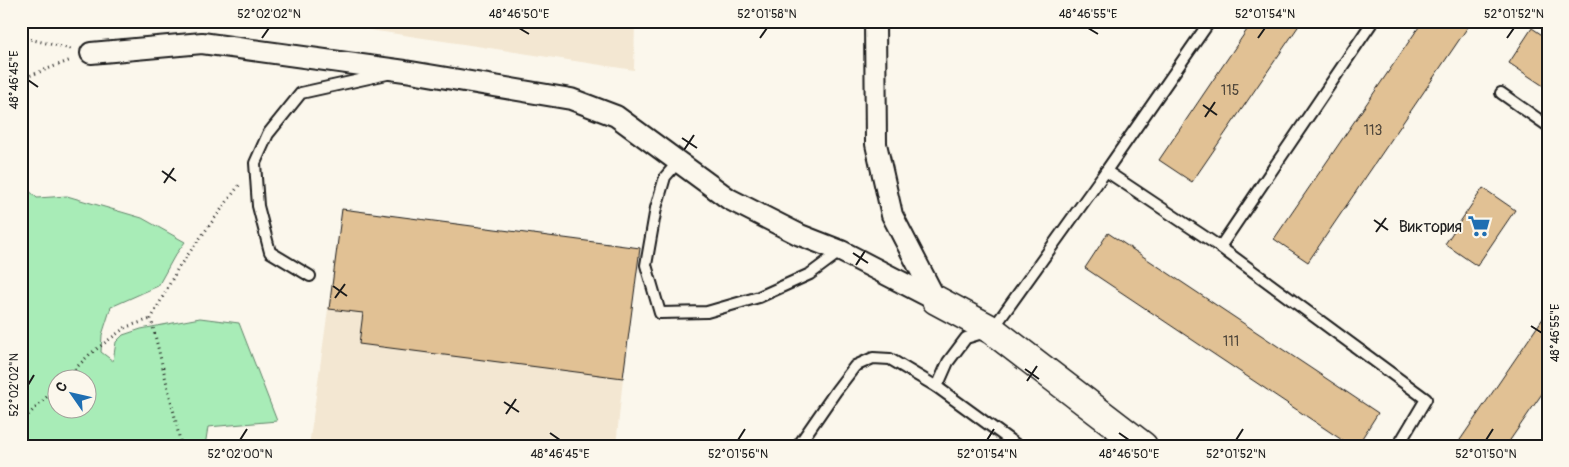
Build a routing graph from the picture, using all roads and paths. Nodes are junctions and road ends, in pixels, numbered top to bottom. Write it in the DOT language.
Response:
graph roads {
  1 [pos="875,21"];
  2 [pos="1210,21"];
  3 [pos="1373,21"];
  4 [pos="21,36"];
  5 [pos="91,53"];
  6 [pos="406,71"];
  7 [pos="21,79"];
  8 [pos="1501,93"];
  9 [pos="1548,126"];
  10 [pos="678,162"];
  11 [pos="255,163"];
  12 [pos="1106,171"];
  13 [pos="1220,247"];
  14 [pos="841,251"];
  15 [pos="310,276"];
  16 [pos="936,300"];
  17 [pos="151,319"];
  18 [pos="992,330"];
  19 [pos="74,370"];
  20 [pos="937,387"];
  21 [pos="48,396"];
  22 [pos="21,422"];
  23 [pos="180,446"];
  24 [pos="798,446"];
  25 [pos="1018,446"];
  26 [pos="1143,446"];
  27 [pos="1398,446"];
  1 -- 16 [label="street"];
  2 -- 12 [label="lane"];
  3 -- 13 [label="lane"];
  4 -- 5 [label="path"];
  5 -- 6 [label="street"];
  5 -- 7 [label="path"];
  6 -- 10 [label="street"];
  6 -- 11 [label="lane"];
  8 -- 9 [label="lane"];
  10 -- 14 [label="street"];
  10 -- 14 [label="lane"];
  11 -- 15 [label="lane"];
  11 -- 17 [label="path"];
  12 -- 13 [label="lane"];
  12 -- 18 [label="lane"];
  13 -- 27 [label="lane"];
  14 -- 16 [label="street"];
  16 -- 18 [label="street"];
  17 -- 19 [label="path"];
  17 -- 23 [label="path"];
  18 -- 20 [label="lane"];
  18 -- 26 [label="street"];
  20 -- 24 [label="lane"];
  20 -- 25 [label="lane"];
  21 -- 22 [label="path"];
}
